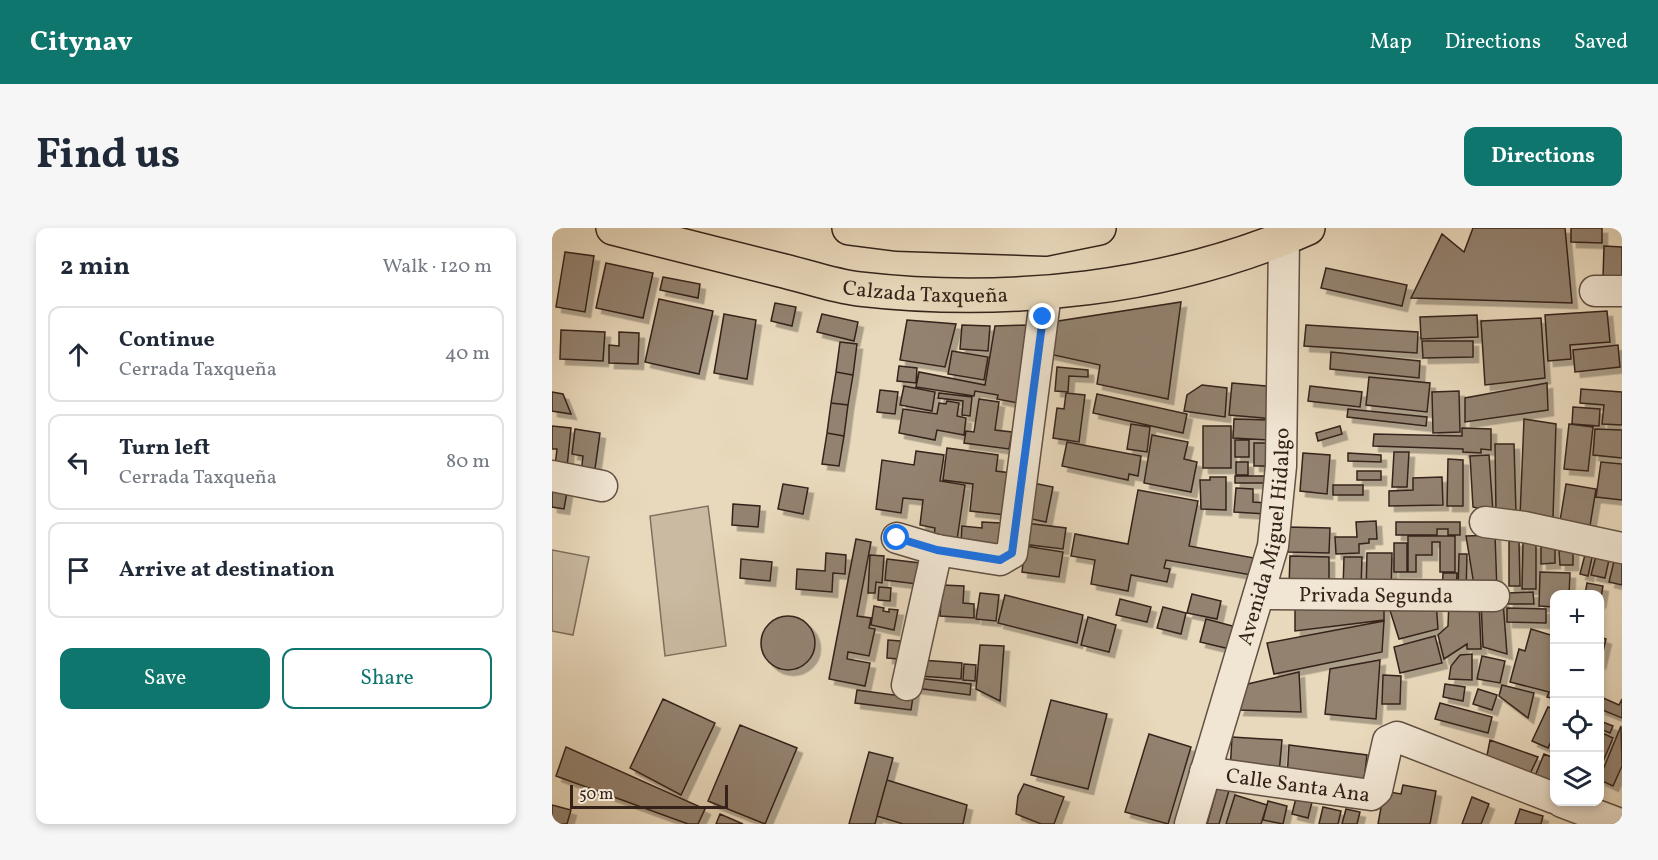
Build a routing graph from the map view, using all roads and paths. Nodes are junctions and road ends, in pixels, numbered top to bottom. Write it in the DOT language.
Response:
graph roads {
  1 [pos="613,228"];
  2 [pos="849,228"];
  3 [pos="1098,228"];
  4 [pos="1296,233"];
  5 [pos="1046,293"];
  6 [pos="552,476"];
  7 [pos="602,486"];
  8 [pos="1485,522"];
  9 [pos="897,538"];
  10 [pos="1622,548"];
  11 [pos="937,550"];
  12 [pos="1259,594"];
  13 [pos="1494,596"];
  14 [pos="907,685"];
  15 [pos="1205,772"];
  16 [pos="1550,796"];
  17 [pos="1575,806"];
  18 [pos="1190,824"];
  19 [pos="1620,824"];
  1 -- 5 [label="main road, Calzada Taxqueña"];
  2 -- 3 [label="main road"];
  4 -- 5 [label="main road, Calzada Taxqueña"];
  4 -- 12 [label="street, Avenida Miguel Hidalgo"];
  5 -- 11 [label="street"];
  6 -- 7 [label="street"];
  8 -- 10 [label="street"];
  9 -- 11 [label="street"];
  11 -- 14 [label="street"];
  12 -- 13 [label="street, Privada Segunda"];
  12 -- 15 [label="street, Avenida Miguel Hidalgo"];
  15 -- 16 [label="street, Calle Santa Ana"];
  15 -- 18 [label="street, Avenida Miguel Hidalgo"];
  17 -- 19 [label="street"];
}
